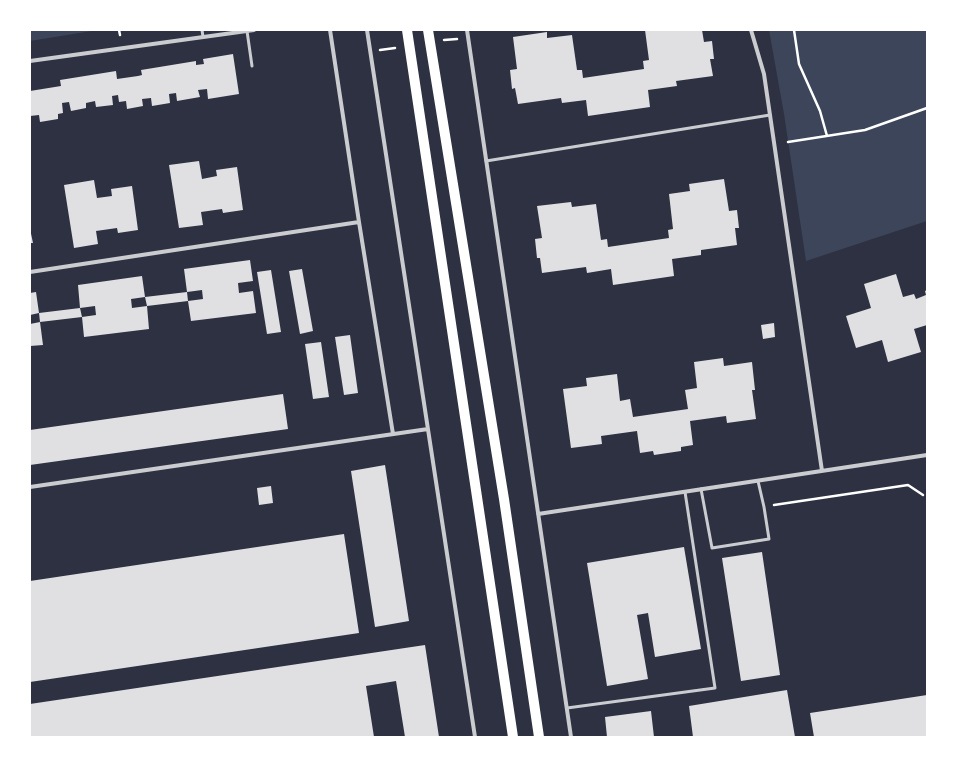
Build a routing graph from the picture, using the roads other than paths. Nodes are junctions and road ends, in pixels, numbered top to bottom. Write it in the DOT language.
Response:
graph roads {
  1 [pos="202,30"];
  2 [pos="246,30"];
  3 [pos="254,30"];
  4 [pos="330,30"];
  5 [pos="367,30"];
  6 [pos="407,30"];
  7 [pos="428,30"];
  8 [pos="467,30"];
  9 [pos="751,30"];
  10 [pos="203,37"];
  11 [pos="30,61"];
  12 [pos="252,66"];
  13 [pos="770,115"];
  14 [pos="486,161"];
  15 [pos="359,222"];
  16 [pos="30,272"];
  17 [pos="428,429"];
  18 [pos="393,434"];
  19 [pos="927,455"];
  20 [pos="822,471"];
  21 [pos="758,481"];
  22 [pos="30,487"];
  23 [pos="701,489"];
  24 [pos="685,492"];
  25 [pos="538,514"];
  26 [pos="567,708"];
  27 [pos="475,737"];
  28 [pos="513,737"];
  29 [pos="539,737"];
  30 [pos="571,737"];
  1 -- 10 [label="lane"];
  2 -- 3 [label="street"];
  2 -- 10 [label="street"];
  2 -- 12 [label="lane"];
  4 -- 15 [label="street"];
  5 -- 17 [label="street"];
  6 -- 28 [label="main road"];
  7 -- 29 [label="main road"];
  8 -- 14 [label="street"];
  9 -- 13 [label="street"];
  10 -- 11 [label="street"];
  13 -- 14 [label="lane"];
  13 -- 20 [label="street"];
  14 -- 25 [label="street"];
  15 -- 16 [label="street"];
  15 -- 18 [label="street"];
  17 -- 18 [label="street"];
  17 -- 27 [label="street"];
  18 -- 22 [label="street"];
  19 -- 20 [label="street"];
  20 -- 21 [label="street"];
  21 -- 23 [label="street"];
  21 -- 23 [label="lane"];
  23 -- 24 [label="street"];
  24 -- 25 [label="street"];
  24 -- 26 [label="lane"];
  25 -- 26 [label="street"];
  26 -- 30 [label="street"];
}
